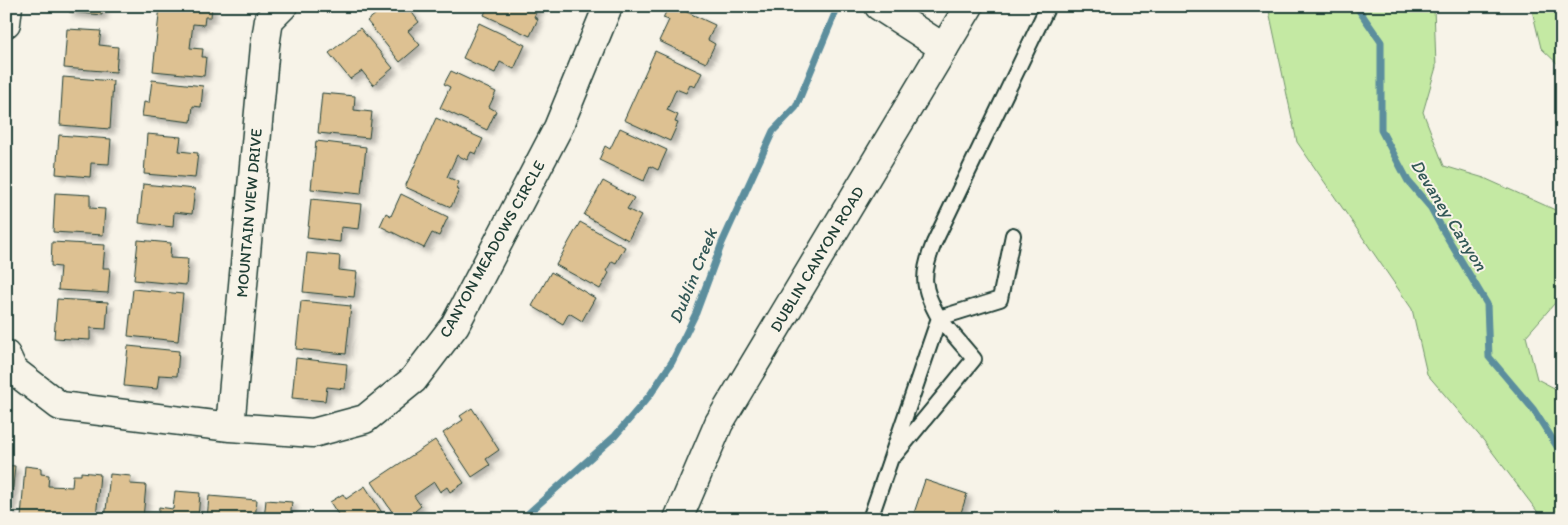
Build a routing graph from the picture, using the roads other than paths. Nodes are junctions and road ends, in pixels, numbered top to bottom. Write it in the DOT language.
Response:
graph roads {
  1 [pos="8,6"];
  2 [pos="283,6"];
  3 [pos="608,6"];
  4 [pos="879,6"];
  5 [pos="1048,6"];
  6 [pos="964,8"];
  7 [pos="6,23"];
  8 [pos="944,48"];
  9 [pos="1013,235"];
  10 [pos="939,318"];
  11 [pos="6,355"];
  12 [pos="230,427"];
  13 [pos="889,462"];
  14 [pos="678,519"];
  15 [pos="870,519"];
  1 -- 7 [label="street"];
  2 -- 12 [label="street, MOUNTAIN VIEW DRIVE"];
  3 -- 12 [label="street, CANYON MEADOWS CIRCLE"];
  4 -- 8 [label="street"];
  5 -- 10 [label="lane"];
  6 -- 8 [label="street, DUBLIN CANYON ROAD"];
  8 -- 14 [label="street, DUBLIN CANYON ROAD"];
  9 -- 10 [label="lane"];
  10 -- 13 [label="lane"];
  10 -- 13 [label="lane"];
  11 -- 12 [label="street, CANYON MEADOWS CIRCLE"];
  13 -- 15 [label="lane"];
}
